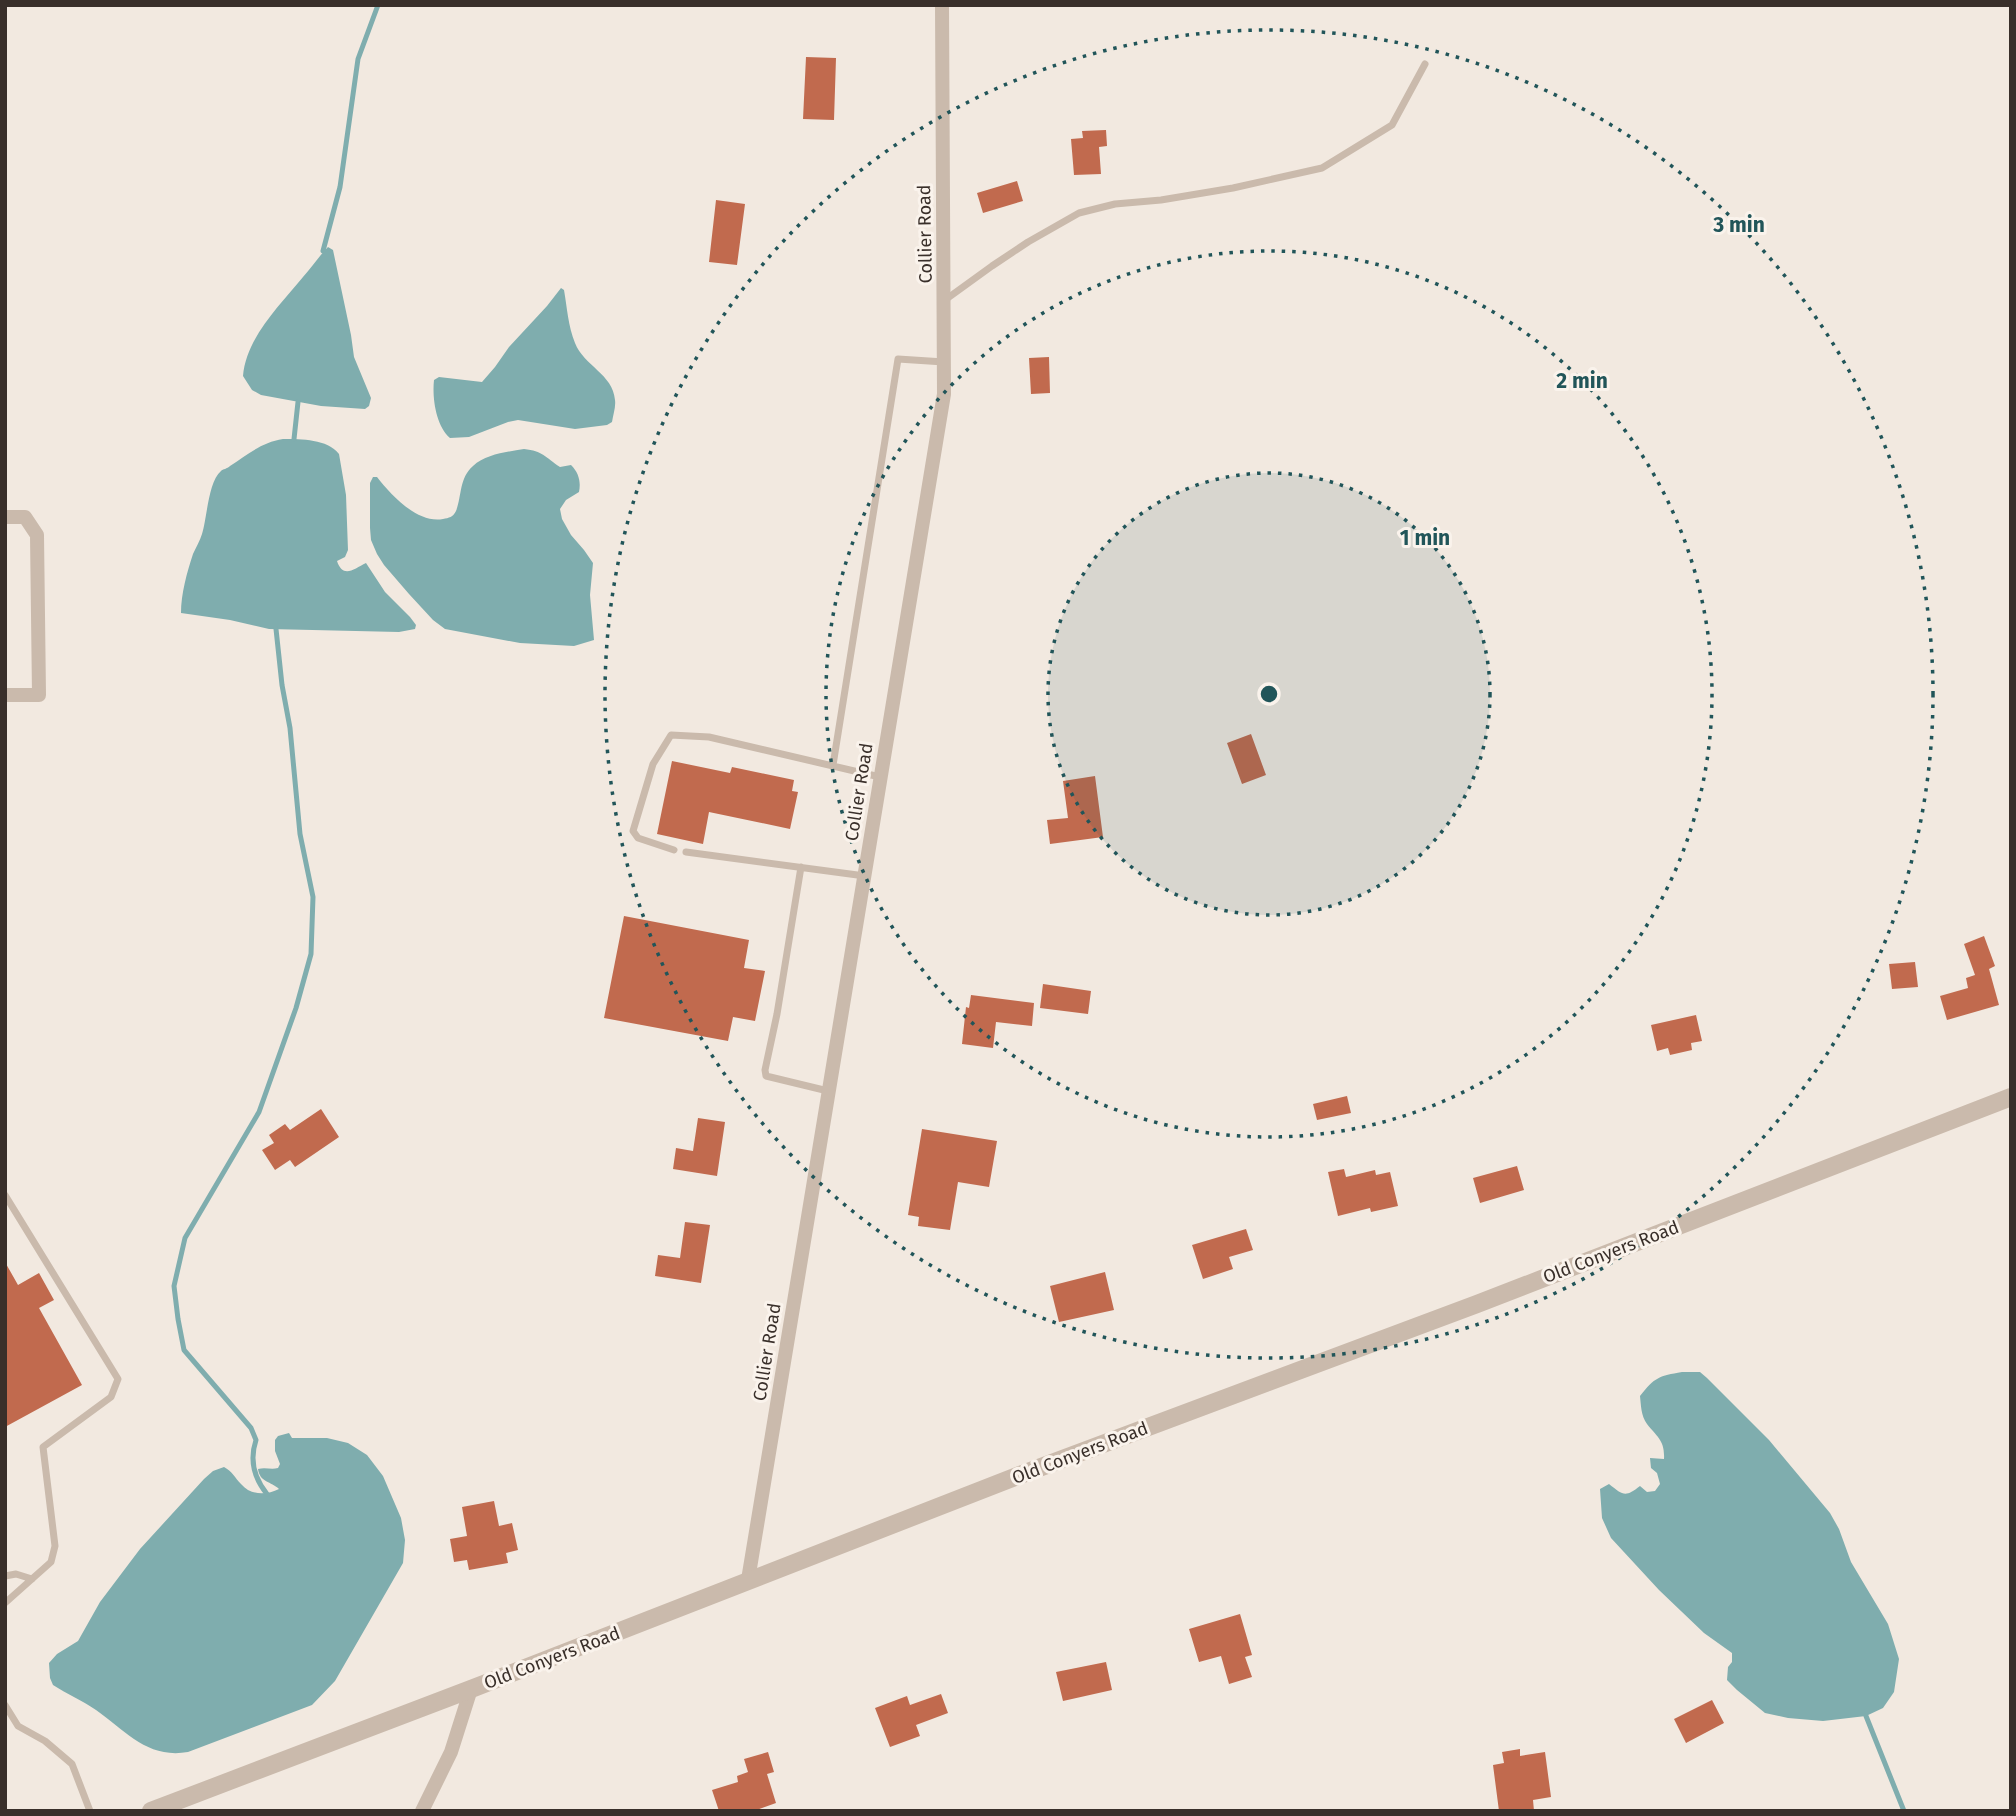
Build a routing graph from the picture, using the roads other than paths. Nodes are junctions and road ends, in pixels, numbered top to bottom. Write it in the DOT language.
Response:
graph roads {
  1 [pos="942,5"];
  2 [pos="1425,64"];
  3 [pos="945,300"];
  4 [pos="945,362"];
  5 [pos="5,517"];
  6 [pos="5,695"];
  7 [pos="832,765"];
  8 [pos="881,777"];
  9 [pos="674,850"];
  10 [pos="686,852"];
  11 [pos="802,867"];
  12 [pos="865,876"];
  13 [pos="829,1092"];
  14 [pos="2011,1097"];
  15 [pos="5,1195"];
  16 [pos="5,1576"];
  17 [pos="32,1579"];
  18 [pos="748,1580"];
  19 [pos="5,1603"];
  20 [pos="471,1689"];
  21 [pos="5,1705"];
  22 [pos="90,1811"];
  23 [pos="151,1811"];
  24 [pos="422,1811"];
  1 -- 3 [label="street, Collier Road"];
  2 -- 3 [label="lane"];
  3 -- 4 [label="street, Collier Road"];
  4 -- 7 [label="lane"];
  4 -- 8 [label="street, Collier Road"];
  5 -- 6 [label="street"];
  7 -- 8 [label="lane"];
  7 -- 9 [label="lane"];
  8 -- 12 [label="street, Collier Road"];
  10 -- 11 [label="lane"];
  11 -- 12 [label="lane"];
  11 -- 13 [label="lane"];
  12 -- 13 [label="street, Collier Road"];
  13 -- 18 [label="street, Collier Road"];
  14 -- 18 [label="street, Old Conyers Road"];
  15 -- 17 [label="lane"];
  16 -- 17 [label="lane"];
  17 -- 19 [label="lane"];
  18 -- 20 [label="street, Old Conyers Road"];
  20 -- 23 [label="street, Old Conyers Road"];
  20 -- 24 [label="street"];
  21 -- 22 [label="lane"];
}
